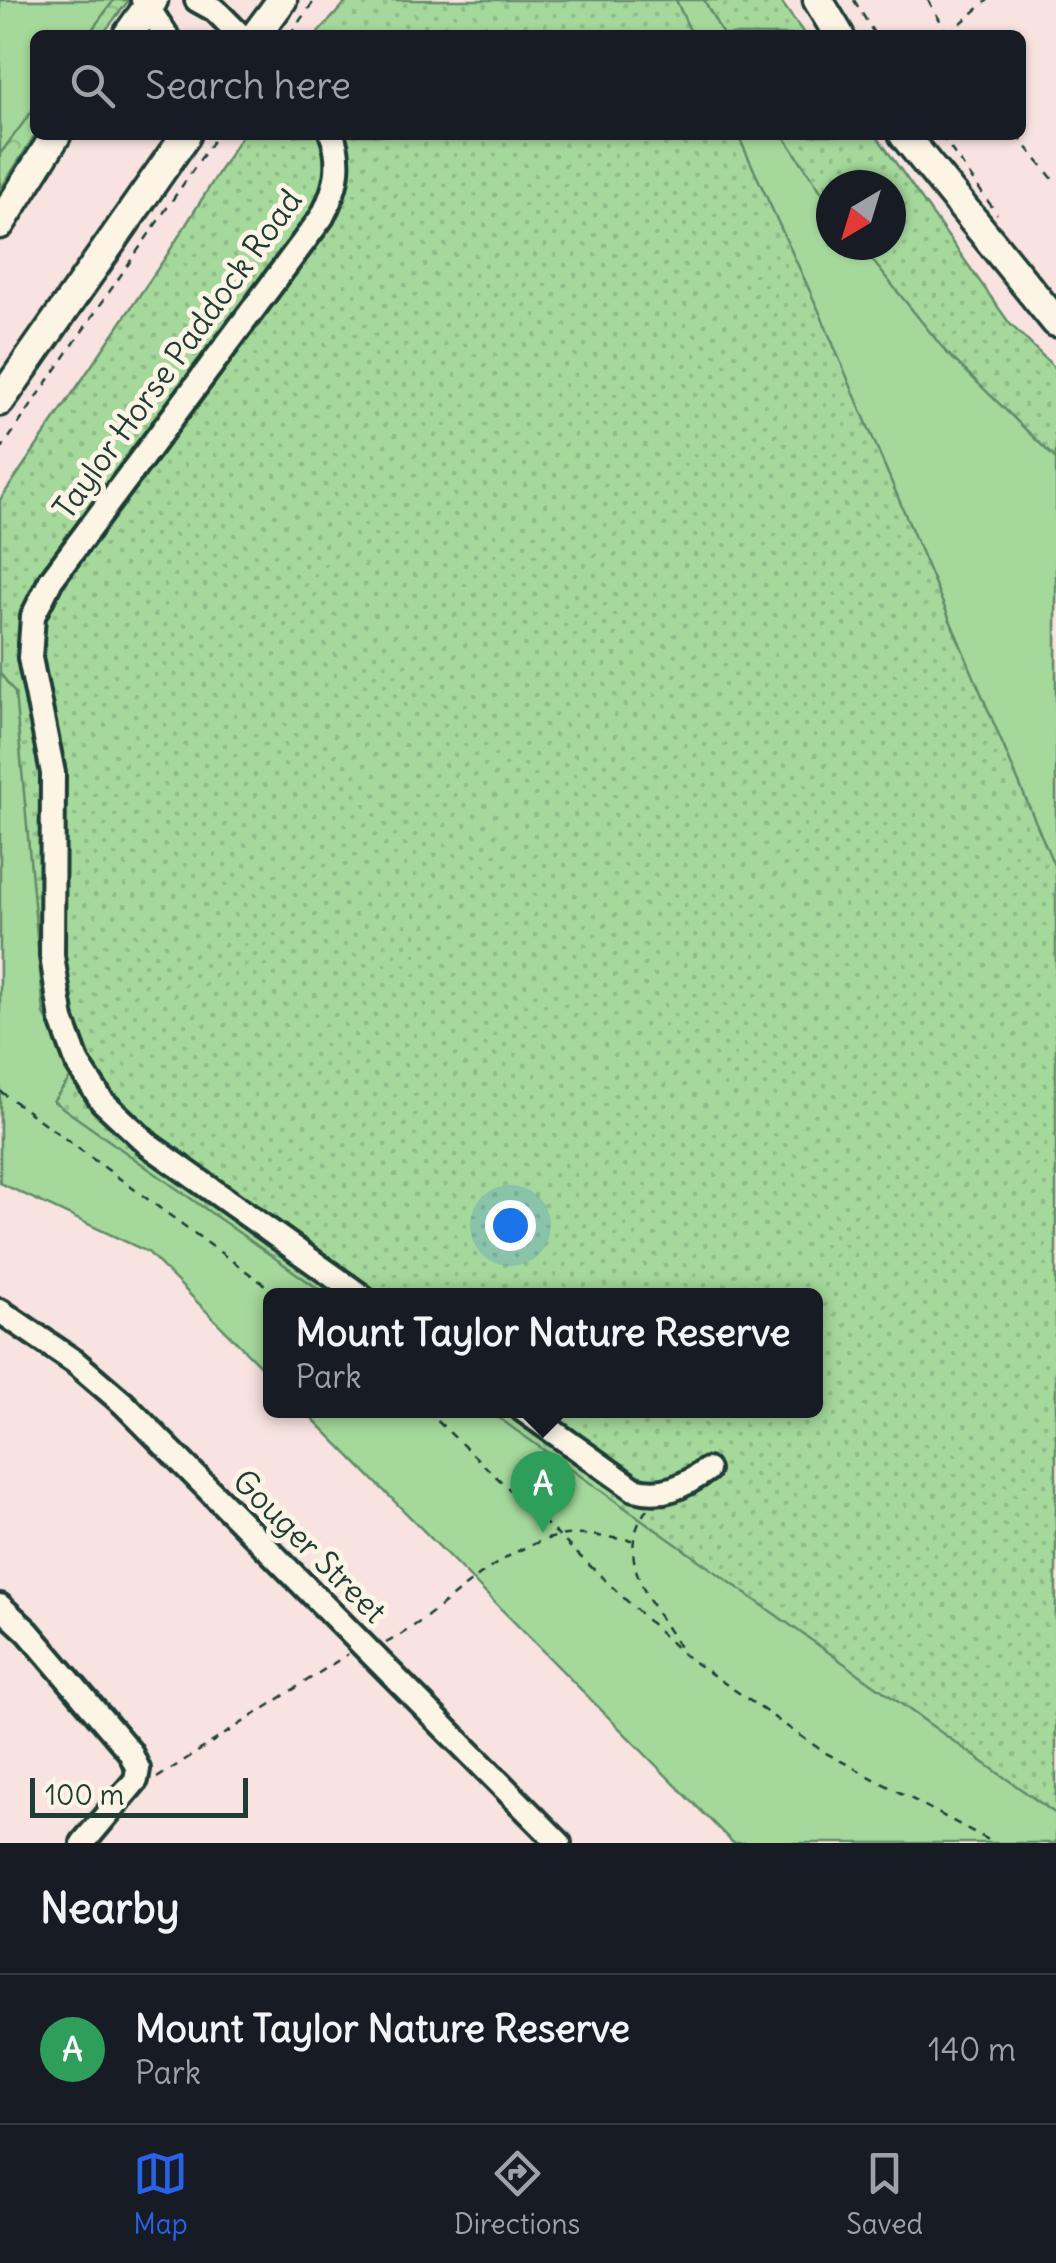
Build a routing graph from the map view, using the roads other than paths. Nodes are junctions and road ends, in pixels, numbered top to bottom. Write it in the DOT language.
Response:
graph roads {
  1 [pos="197,0"];
  2 [pos="282,0"];
  3 [pos="818,0"];
  4 [pos="148,2"];
  5 [pos="131,30"];
  6 [pos="163,30"];
  7 [pos="235,30"];
  8 [pos="260,30"];
  9 [pos="836,30"];
  10 [pos="53,140"];
  11 [pos="183,140"];
  12 [pos="334,140"];
  13 [pos="908,140"];
  14 [pos="0,224"];
  15 [pos="1056,322"];
  16 [pos="0,401"];
  17 [pos="350,1288"];
  18 [pos="0,1311"];
  19 [pos="534,1418"];
  20 [pos="707,1470"];
  21 [pos="0,1606"];
  22 [pos="82,1843"];
  23 [pos="559,1843"];
  1 -- 7 [label="street"];
  2 -- 8 [label="main road"];
  3 -- 9 [label="main road"];
  4 -- 5 [label="main road"];
  4 -- 6 [label="street"];
  10 -- 14 [label="main road"];
  11 -- 16 [label="main road"];
  12 -- 17 [label="street, Taylor Horse Paddock Road"];
  13 -- 15 [label="main road"];
  18 -- 23 [label="street, Gouger Street"];
  19 -- 20 [label="street"];
  21 -- 22 [label="street"];
}
